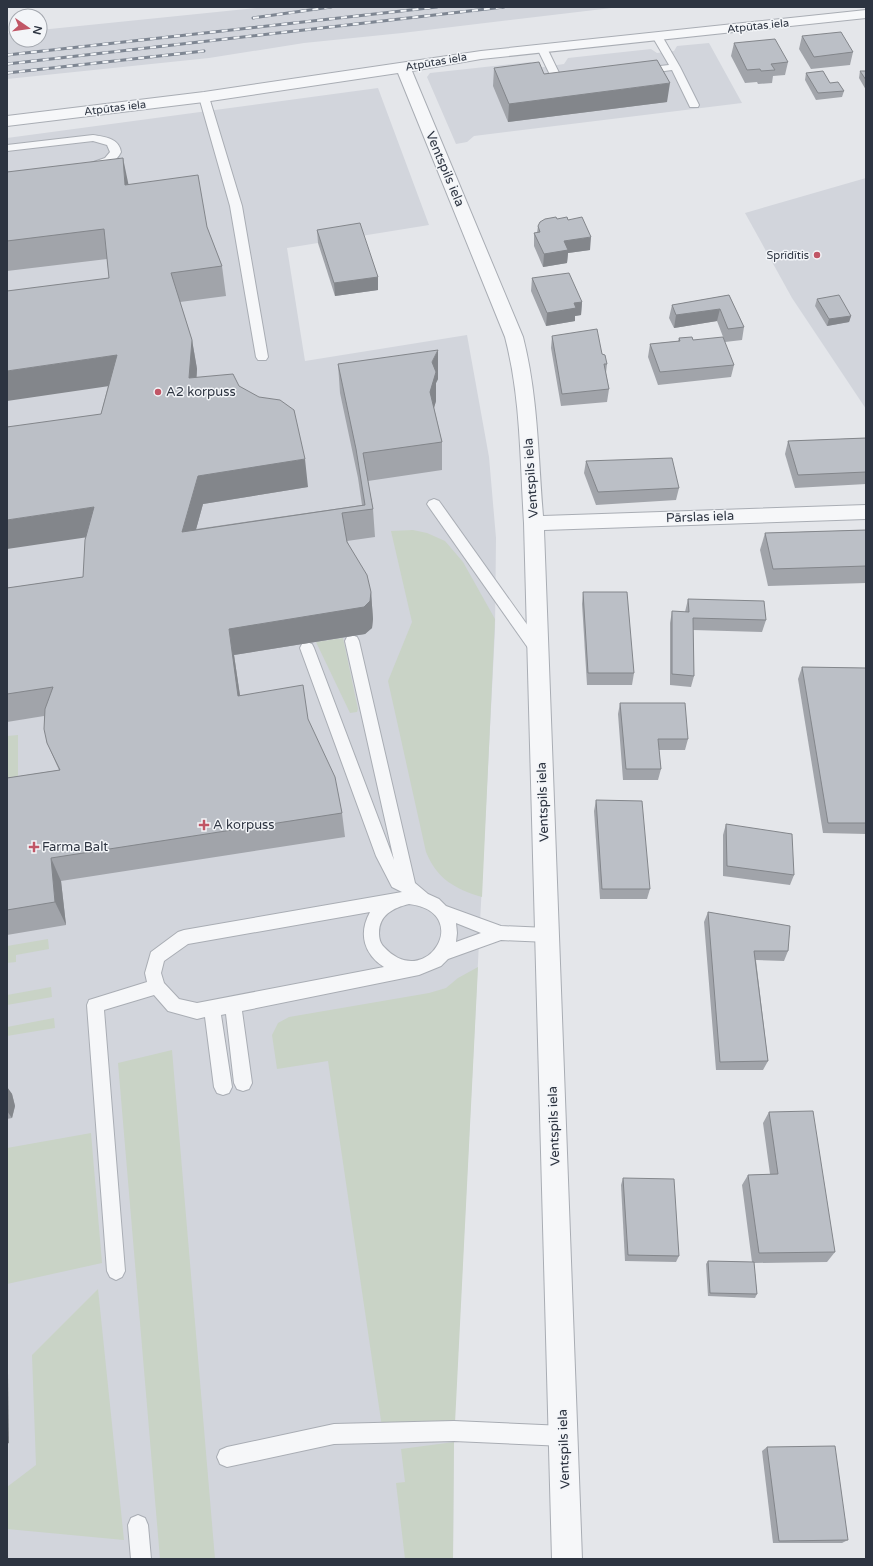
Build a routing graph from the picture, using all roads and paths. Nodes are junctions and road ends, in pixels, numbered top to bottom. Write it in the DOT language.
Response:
graph roads {
  1 [pos="866,14"];
  2 [pos="658,36"];
  3 [pos="542,48"];
  4 [pos="675,67"];
  5 [pos="403,68"];
  6 [pos="628,73"];
  7 [pos="582,79"];
  8 [pos="204,97"];
  9 [pos="694,105"];
  10 [pos="7,121"];
  11 [pos="7,148"];
  12 [pos="78,168"];
  13 [pos="262,357"];
  14 [pos="434,504"];
  15 [pos="866,512"];
  16 [pos="534,523"];
  17 [pos="352,641"];
  18 [pos="307,648"];
  19 [pos="538,651"];
  20 [pos="408,887"];
  21 [pos="422,899"];
  22 [pos="397,900"];
  23 [pos="442,911"];
  24 [pos="501,933"];
  25 [pos="548,935"];
  26 [pos="442,954"];
  27 [pos="419,968"];
  28 [pos="157,988"];
  29 [pos="233,1005"];
  30 [pos="212,1008"];
  31 [pos="243,1083"];
  32 [pos="223,1087"];
  33 [pos="116,1271"];
  34 [pos="564,1436"];
  35 [pos="227,1457"];
  36 [pos="138,1525"];
  37 [pos="141,1559"];
  38 [pos="567,1559"];
  1 -- 2 [label="street, Atpūtas iela"];
  2 -- 3 [label="street, Atpūtas iela"];
  2 -- 4 [label="lane"];
  3 -- 5 [label="street, Atpūtas iela"];
  3 -- 7 [label="lane"];
  4 -- 6 [label="lane"];
  4 -- 9 [label="lane"];
  5 -- 8 [label="street, Atpūtas iela"];
  5 -- 16 [label="street, Ventspils iela"];
  8 -- 10 [label="street, Atpūtas iela"];
  8 -- 13 [label="lane"];
  11 -- 12 [label="lane"];
  14 -- 19 [label="lane"];
  15 -- 16 [label="street, Pārslas iela"];
  16 -- 19 [label="street, Ventspils iela"];
  17 -- 20 [label="lane"];
  18 -- 20 [label="lane"];
  19 -- 25 [label="street, Ventspils iela"];
  20 -- 21 [label="lane"];
  21 -- 22 [label="lane"];
  21 -- 23 [label="lane"];
  22 -- 27 [label="lane"];
  22 -- 28 [label="lane"];
  23 -- 24 [label="lane"];
  23 -- 26 [label="lane"];
  24 -- 25 [label="lane"];
  24 -- 26 [label="lane"];
  25 -- 34 [label="street, Ventspils iela"];
  26 -- 27 [label="lane"];
  27 -- 29 [label="lane"];
  28 -- 30 [label="lane"];
  28 -- 33 [label="lane"];
  29 -- 30 [label="lane"];
  29 -- 31 [label="lane"];
  30 -- 32 [label="lane"];
  34 -- 35 [label="lane"];
  34 -- 38 [label="street, Ventspils iela"];
  36 -- 37 [label="lane"];
}
